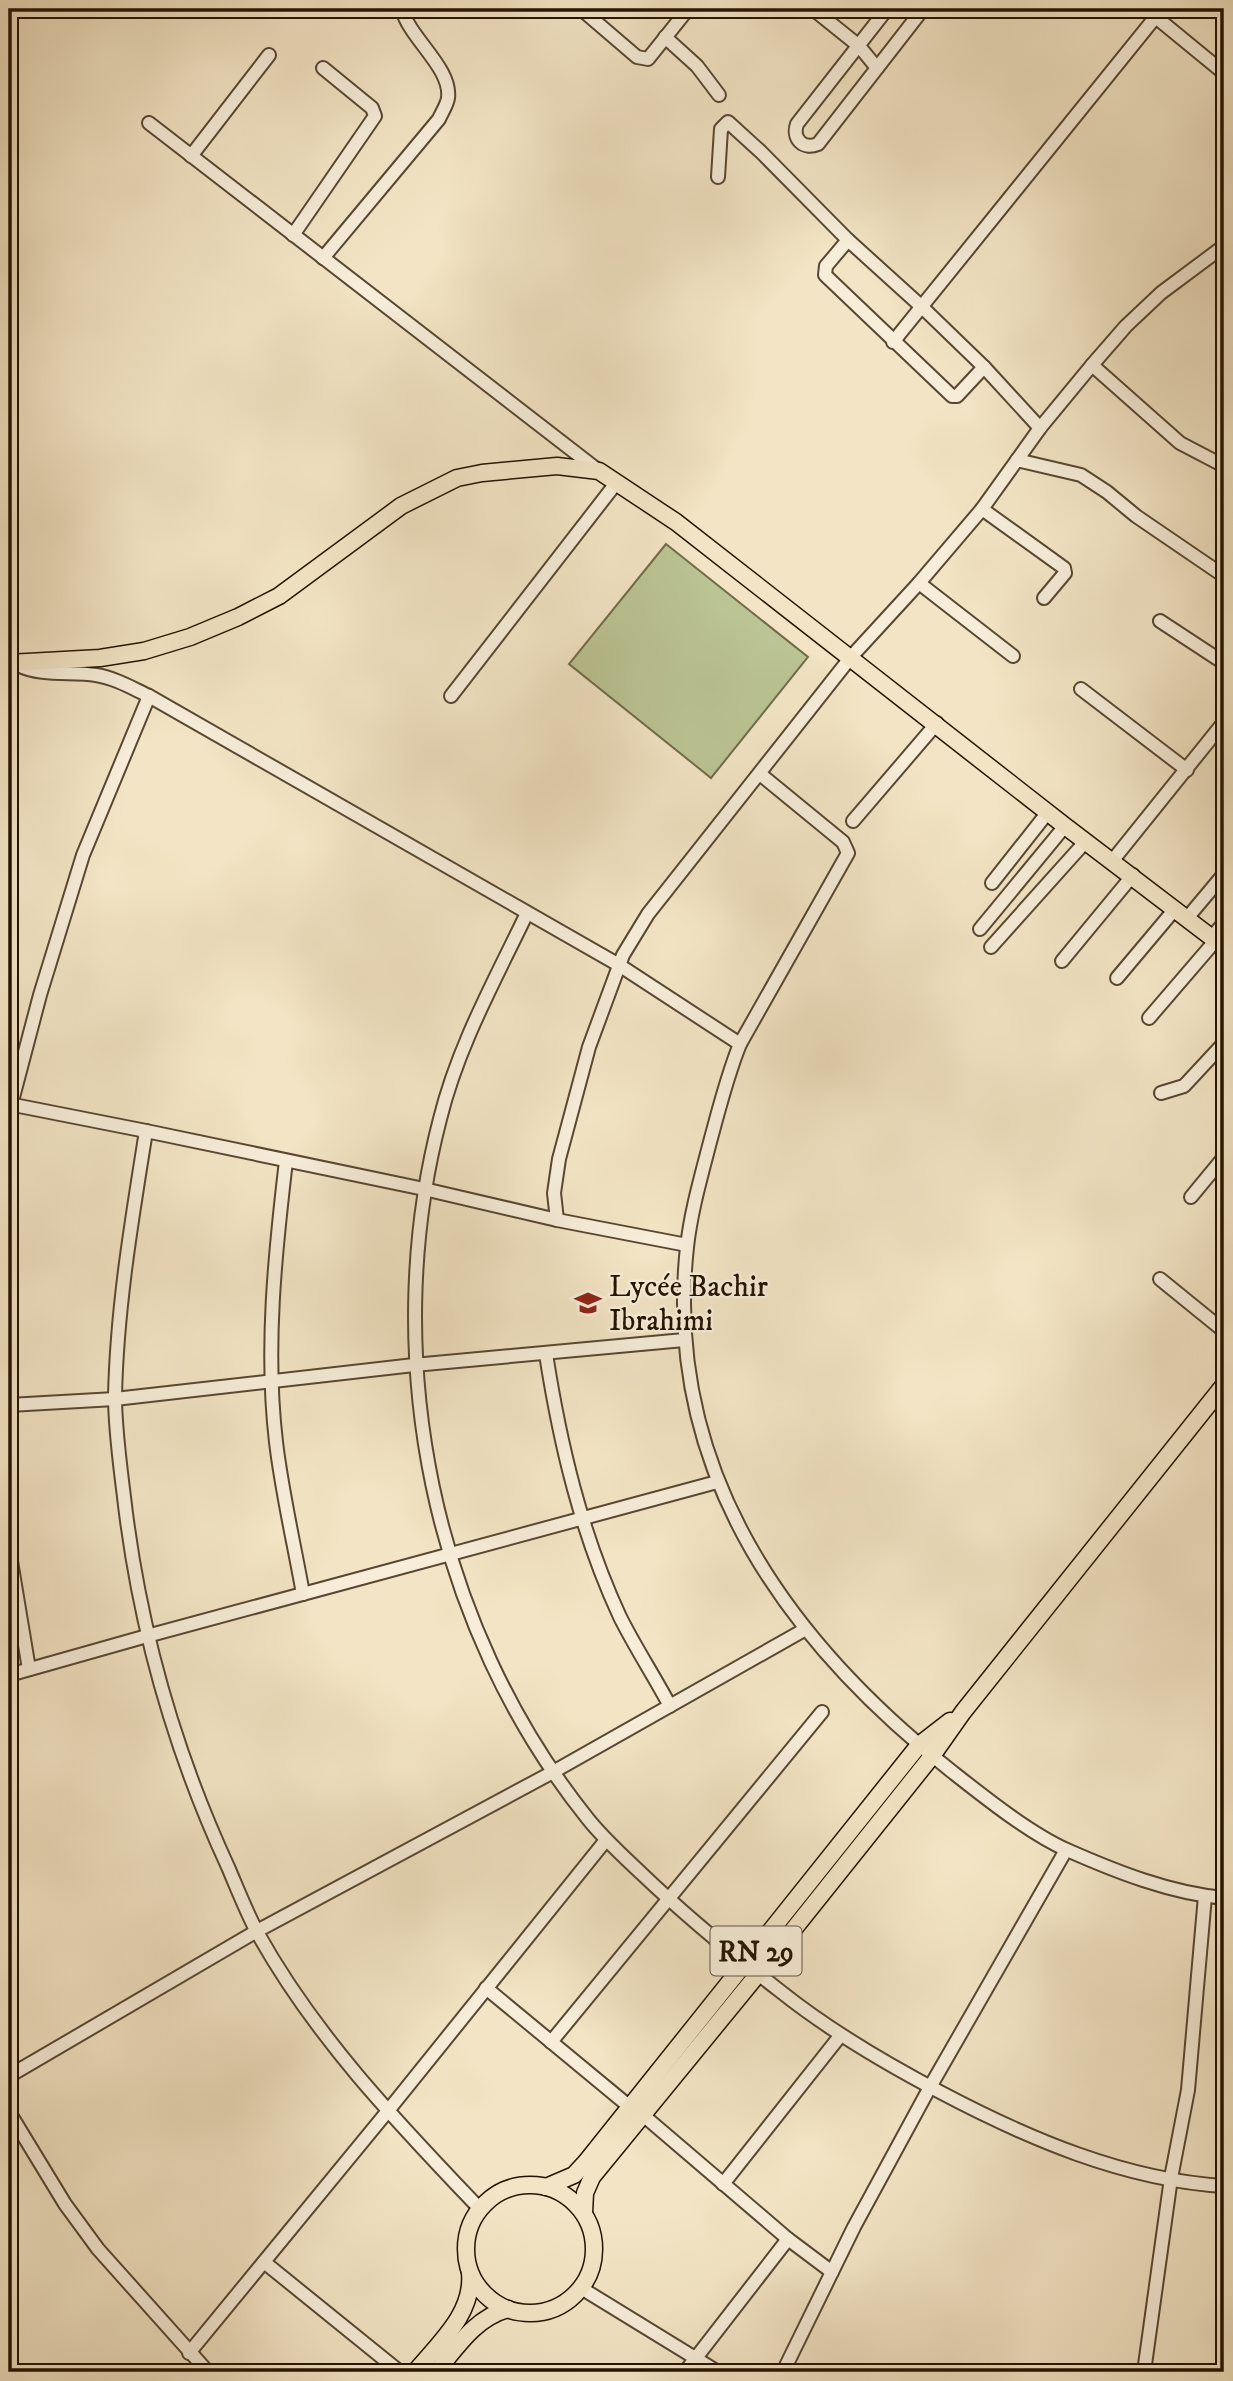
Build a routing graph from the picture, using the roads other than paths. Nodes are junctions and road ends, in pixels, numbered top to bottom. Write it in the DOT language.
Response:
graph roads {
  1 [pos="402,9"];
  2 [pos="581,9"];
  3 [pos="688,9"];
  4 [pos="813,9"];
  5 [pos="887,9"];
  6 [pos="923,9"];
  7 [pos="1155,11"];
  8 [pos="666,37"];
  9 [pos="859,46"];
  10 [pos="269,55"];
  11 [pos="323,68"];
  12 [pos="877,68"];
  13 [pos="1224,73"];
  14 [pos="719,95"];
  15 [pos="149,123"];
  16 [pos="191,156"];
  17 [pos="718,177"];
  18 [pos="293,235"];
  19 [pos="848,240"];
  20 [pos="1224,246"];
  21 [pos="323,258"];
  22 [pos="922,307"];
  23 [pos="893,342"];
  24 [pos="1092,365"];
  25 [pos="984,367"];
  26 [pos="1040,428"];
  27 [pos="1017,460"];
  28 [pos="1224,466"];
  29 [pos="599,471"];
  30 [pos="617,482"];
  31 [pos="982,509"];
  32 [pos="1224,576"];
  33 [pos="919,583"];
  34 [pos="1044,598"];
  35 [pos="1160,621"];
  36 [pos="1013,656"];
  37 [pos="851,657"];
  38 [pos="11,663"];
  39 [pos="1224,663"];
  40 [pos="1081,689"];
  41 [pos="149,696"];
  42 [pos="451,696"];
  43 [pos="1224,722"];
  44 [pos="937,723"];
  45 [pos="1186,770"];
  46 [pos="760,774"];
  47 [pos="1048,812"];
  48 [pos="853,821"];
  49 [pos="1065,826"];
  50 [pos="1086,841"];
  51 [pos="1113,860"];
  52 [pos="1224,874"];
  53 [pos="1133,875"];
  54 [pos="992,883"];
  55 [pos="527,912"];
  56 [pos="1181,913"];
  57 [pos="1224,923"];
  58 [pos="980,929"];
  59 [pos="1218,941"];
  60 [pos="991,947"];
  61 [pos="1062,961"];
  62 [pos="619,965"];
  63 [pos="1117,978"];
  64 [pos="1149,1018"];
  65 [pos="1224,1043"];
  66 [pos="740,1044"];
  67 [pos="1161,1093"];
  68 [pos="10,1105"];
  69 [pos="9,1128"];
  70 [pos="146,1131"];
  71 [pos="1224,1157"];
  72 [pos="286,1161"];
  73 [pos="425,1189"];
  74 [pos="1191,1197"];
  75 [pos="557,1220"];
  76 [pos="687,1245"];
  77 [pos="1160,1279"];
  78 [pos="1224,1331"];
  79 [pos="684,1340"];
  80 [pos="546,1354"];
  81 [pos="414,1365"];
  82 [pos="272,1382"];
  83 [pos="1224,1385"];
  84 [pos="115,1399"];
  85 [pos="9,1405"];
  86 [pos="717,1482"];
  87 [pos="583,1518"];
  88 [pos="9,1549"];
  89 [pos="450,1554"];
  90 [pos="303,1594"];
  91 [pos="804,1630"];
  92 [pos="147,1636"];
  93 [pos="29,1669"];
  94 [pos="9,1675"];
  95 [pos="670,1706"];
  96 [pos="822,1712"];
  97 [pos="963,1712"];
  98 [pos="919,1745"];
  99 [pos="932,1756"];
  100 [pos="553,1772"];
  101 [pos="606,1840"];
  102 [pos="1066,1850"];
  103 [pos="1205,1896"];
  104 [pos="1224,1898"];
  105 [pos="668,1899"];
  106 [pos="257,1931"];
  107 [pos="751,1969"];
  108 [pos="486,1988"];
  109 [pos="841,2036"];
  110 [pos="551,2042"];
  111 [pos="9,2076"];
  112 [pos="930,2087"];
  113 [pos="636,2111"];
  114 [pos="9,2112"];
  115 [pos="387,2112"];
  116 [pos="1171,2178"];
  117 [pos="723,2184"];
  118 [pos="1224,2186"];
  119 [pos="546,2187"];
  120 [pos="480,2209"];
  121 [pos="584,2213"];
  122 [pos="788,2239"];
  123 [pos="264,2262"];
  124 [pos="470,2270"];
  125 [pos="832,2272"];
  126 [pos="581,2288"];
  127 [pos="508,2309"];
  128 [pos="189,2353"];
  129 [pos="695,2360"];
  130 [pos="208,2372"];
  131 [pos="400,2372"];
  132 [pos="415,2372"];
  133 [pos="436,2372"];
  134 [pos="685,2372"];
  135 [pos="718,2372"];
  136 [pos="783,2372"];
  137 [pos="1144,2372"];
  1 -- 21 [label="street"];
  2 -- 8 [label="street"];
  3 -- 8 [label="street"];
  4 -- 9 [label="street"];
  5 -- 9 [label="street"];
  6 -- 12 [label="street"];
  7 -- 13 [label="street"];
  7 -- 22 [label="street"];
  8 -- 14 [label="street"];
  9 -- 12 [label="street"];
  9 -- 12 [label="street"];
  10 -- 16 [label="street"];
  11 -- 18 [label="street"];
  15 -- 16 [label="street"];
  16 -- 18 [label="street"];
  17 -- 19 [label="street"];
  18 -- 21 [label="street"];
  19 -- 22 [label="street"];
  19 -- 23 [label="street"];
  20 -- 24 [label="street"];
  21 -- 29 [label="street"];
  22 -- 23 [label="street"];
  22 -- 25 [label="street"];
  23 -- 25 [label="street"];
  24 -- 26 [label="street"];
  24 -- 28 [label="street"];
  25 -- 26 [label="street"];
  26 -- 27 [label="street"];
  27 -- 31 [label="street"];
  27 -- 32 [label="street"];
  29 -- 30 [label="main road"];
  29 -- 38 [label="main road"];
  30 -- 37 [label="main road"];
  30 -- 42 [label="street"];
  31 -- 33 [label="street"];
  31 -- 34 [label="street"];
  33 -- 36 [label="street"];
  33 -- 37 [label="street"];
  35 -- 39 [label="street"];
  37 -- 44 [label="main road"];
  37 -- 46 [label="street"];
  38 -- 41 [label="street"];
  40 -- 45 [label="street"];
  41 -- 55 [label="street"];
  41 -- 68 [label="street"];
  43 -- 45 [label="street"];
  44 -- 47 [label="main road"];
  44 -- 48 [label="street"];
  45 -- 51 [label="street"];
  46 -- 62 [label="street"];
  46 -- 66 [label="street"];
  47 -- 49 [label="main road"];
  47 -- 54 [label="street"];
  49 -- 50 [label="main road"];
  49 -- 58 [label="street"];
  50 -- 51 [label="main road"];
  50 -- 60 [label="street"];
  51 -- 53 [label="main road"];
  52 -- 56 [label="street"];
  53 -- 56 [label="main road"];
  53 -- 61 [label="street"];
  55 -- 62 [label="street"];
  55 -- 73 [label="street"];
  56 -- 59 [label="main road"];
  56 -- 63 [label="street"];
  57 -- 59 [label="street"];
  59 -- 64 [label="street"];
  62 -- 66 [label="street"];
  62 -- 75 [label="street"];
  65 -- 67 [label="street"];
  66 -- 76 [label="street"];
  68 -- 69 [label="street"];
  68 -- 70 [label="street"];
  70 -- 72 [label="street"];
  70 -- 84 [label="street"];
  71 -- 74 [label="street"];
  72 -- 73 [label="street"];
  72 -- 82 [label="street"];
  73 -- 75 [label="street"];
  73 -- 81 [label="street"];
  75 -- 76 [label="street"];
  76 -- 79 [label="street"];
  77 -- 78 [label="street"];
  79 -- 80 [label="street"];
  79 -- 86 [label="street"];
  80 -- 81 [label="street"];
  80 -- 87 [label="street"];
  81 -- 82 [label="street"];
  81 -- 89 [label="street"];
  82 -- 84 [label="street"];
  82 -- 90 [label="street"];
  83 -- 97 [label="main road, RN 29"];
  84 -- 85 [label="street"];
  84 -- 92 [label="street"];
  86 -- 87 [label="street"];
  86 -- 91 [label="street"];
  87 -- 89 [label="street"];
  87 -- 95 [label="street"];
  88 -- 93 [label="street"];
  89 -- 90 [label="street"];
  89 -- 100 [label="street"];
  90 -- 92 [label="street"];
  91 -- 95 [label="street"];
  91 -- 98 [label="street"];
  92 -- 93 [label="street"];
  92 -- 106 [label="street"];
  93 -- 94 [label="street"];
  95 -- 100 [label="street"];
  96 -- 105 [label="street"];
  97 -- 98 [label="main road, RN 29"];
  97 -- 99 [label="main road, RN 29"];
  98 -- 99 [label="street"];
  98 -- 107 [label="main road, RN 29"];
  99 -- 102 [label="street"];
  99 -- 107 [label="main road, RN 29"];
  100 -- 101 [label="street"];
  100 -- 106 [label="street"];
  101 -- 105 [label="street"];
  101 -- 108 [label="street"];
  102 -- 103 [label="street"];
  102 -- 112 [label="street"];
  103 -- 104 [label="street"];
  103 -- 116 [label="street"];
  105 -- 107 [label="street"];
  105 -- 110 [label="street"];
  106 -- 111 [label="street"];
  106 -- 115 [label="street"];
  107 -- 109 [label="street"];
  107 -- 113 [label="main road, RN 29"];
  108 -- 110 [label="street"];
  108 -- 115 [label="street"];
  109 -- 112 [label="street"];
  109 -- 117 [label="street"];
  110 -- 113 [label="street"];
  112 -- 116 [label="street"];
  112 -- 125 [label="street"];
  113 -- 117 [label="street"];
  113 -- 119 [label="main road, RN 29"];
  113 -- 121 [label="main road, RN 29"];
  114 -- 128 [label="street"];
  115 -- 120 [label="street"];
  115 -- 123 [label="street"];
  116 -- 118 [label="street"];
  116 -- 137 [label="street"];
  117 -- 122 [label="street"];
  119 -- 120 [label="main road"];
  119 -- 121 [label="main road"];
  120 -- 124 [label="main road"];
  121 -- 126 [label="main road"];
  122 -- 125 [label="street"];
  122 -- 129 [label="street"];
  123 -- 128 [label="street"];
  123 -- 131 [label="street"];
  124 -- 127 [label="main road"];
  124 -- 132 [label="main road"];
  125 -- 136 [label="street"];
  126 -- 127 [label="main road"];
  126 -- 129 [label="street"];
  127 -- 133 [label="main road"];
  128 -- 130 [label="street"];
  129 -- 134 [label="street"];
  129 -- 135 [label="street"];
}
